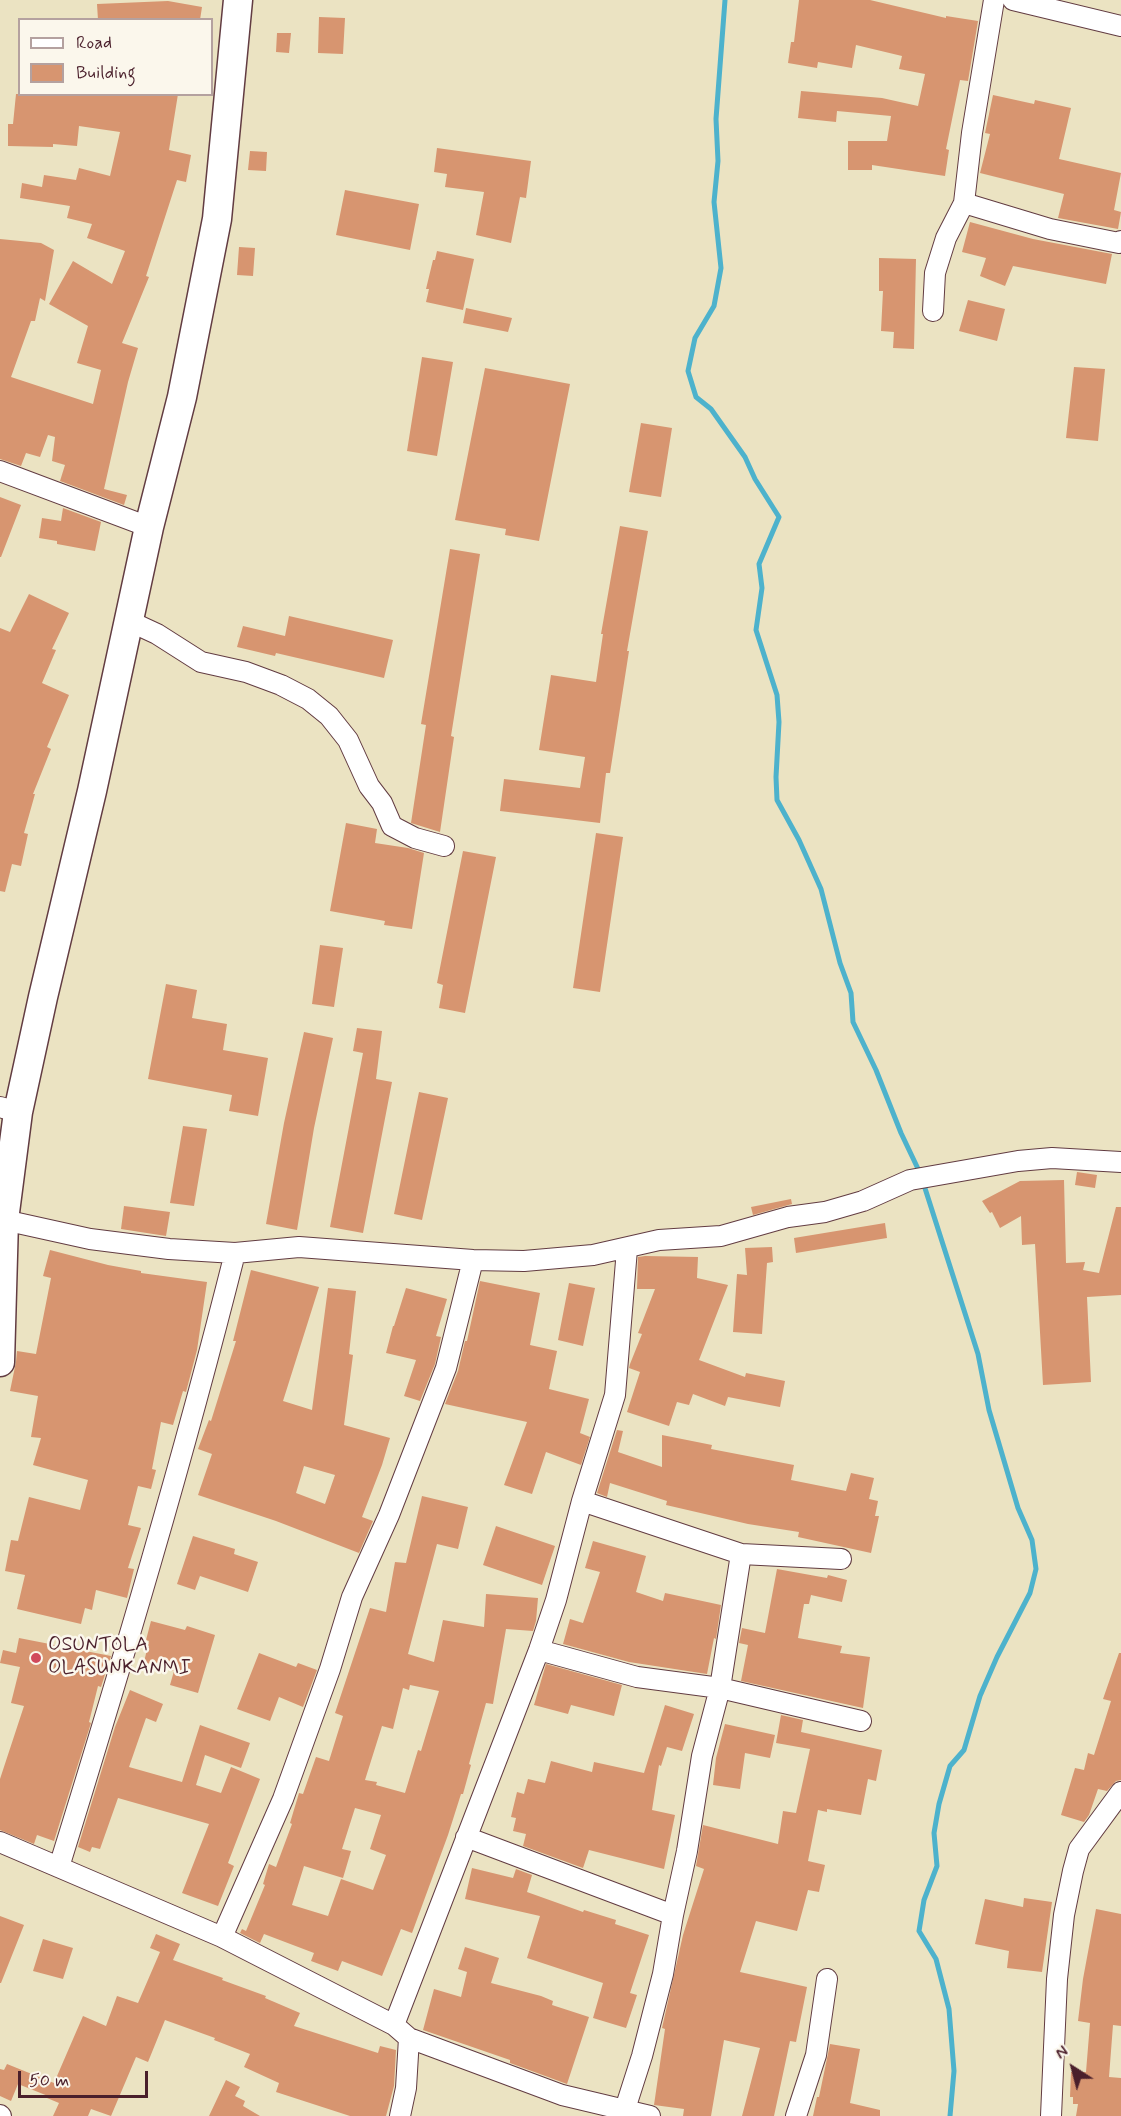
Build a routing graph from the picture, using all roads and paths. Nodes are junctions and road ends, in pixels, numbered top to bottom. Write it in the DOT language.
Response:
graph roads {
  1 [pos="238,0"];
  2 [pos="994,0"];
  3 [pos="1013,0"];
  4 [pos="1121,26"];
  5 [pos="964,203"];
  6 [pos="1121,241"];
  7 [pos="933,311"];
  8 [pos="0,471"];
  9 [pos="149,527"];
  10 [pos="129,621"];
  11 [pos="444,846"];
  12 [pos="9,1109"];
  13 [pos="1121,1162"];
  14 [pos="4,1220"];
  15 [pos="627,1249"];
  16 [pos="235,1253"];
  17 [pos="472,1260"];
  18 [pos="0,1362"];
  19 [pos="582,1502"];
  20 [pos="741,1554"];
  21 [pos="841,1559"];
  22 [pos="539,1650"];
  23 [pos="720,1688"];
  24 [pos="861,1721"];
  25 [pos="1120,1794"];
  26 [pos="466,1837"];
  27 [pos="0,1842"];
  28 [pos="59,1867"];
  29 [pos="673,1915"];
  30 [pos="222,1937"];
  31 [pos="827,1979"];
  32 [pos="402,2031"];
  33 [pos="625,2109"];
  34 [pos="400,2116"];
  35 [pos="650,2116"];
  36 [pos="796,2116"];
  37 [pos="1051,2116"];
  1 -- 9 [label="main road"];
  2 -- 5 [label="street"];
  3 -- 4 [label="street"];
  5 -- 6 [label="street"];
  5 -- 7 [label="street"];
  8 -- 9 [label="street"];
  9 -- 10 [label="main road"];
  10 -- 11 [label="street"];
  10 -- 12 [label="main road"];
  12 -- 14 [label="main road"];
  13 -- 15 [label="street"];
  14 -- 16 [label="street"];
  14 -- 18 [label="main road"];
  15 -- 17 [label="street"];
  15 -- 19 [label="street"];
  16 -- 17 [label="street"];
  16 -- 28 [label="street"];
  17 -- 30 [label="street"];
  19 -- 20 [label="street"];
  19 -- 22 [label="street"];
  20 -- 21 [label="street"];
  20 -- 23 [label="street"];
  22 -- 23 [label="street"];
  22 -- 26 [label="street"];
  23 -- 24 [label="street"];
  23 -- 29 [label="street"];
  25 -- 37 [label="street"];
  26 -- 29 [label="street"];
  26 -- 32 [label="street"];
  27 -- 28 [label="street"];
  28 -- 30 [label="street"];
  29 -- 33 [label="street"];
  30 -- 32 [label="street"];
  31 -- 36 [label="street"];
  32 -- 33 [label="street"];
  32 -- 34 [label="street"];
  33 -- 35 [label="street"];
}
